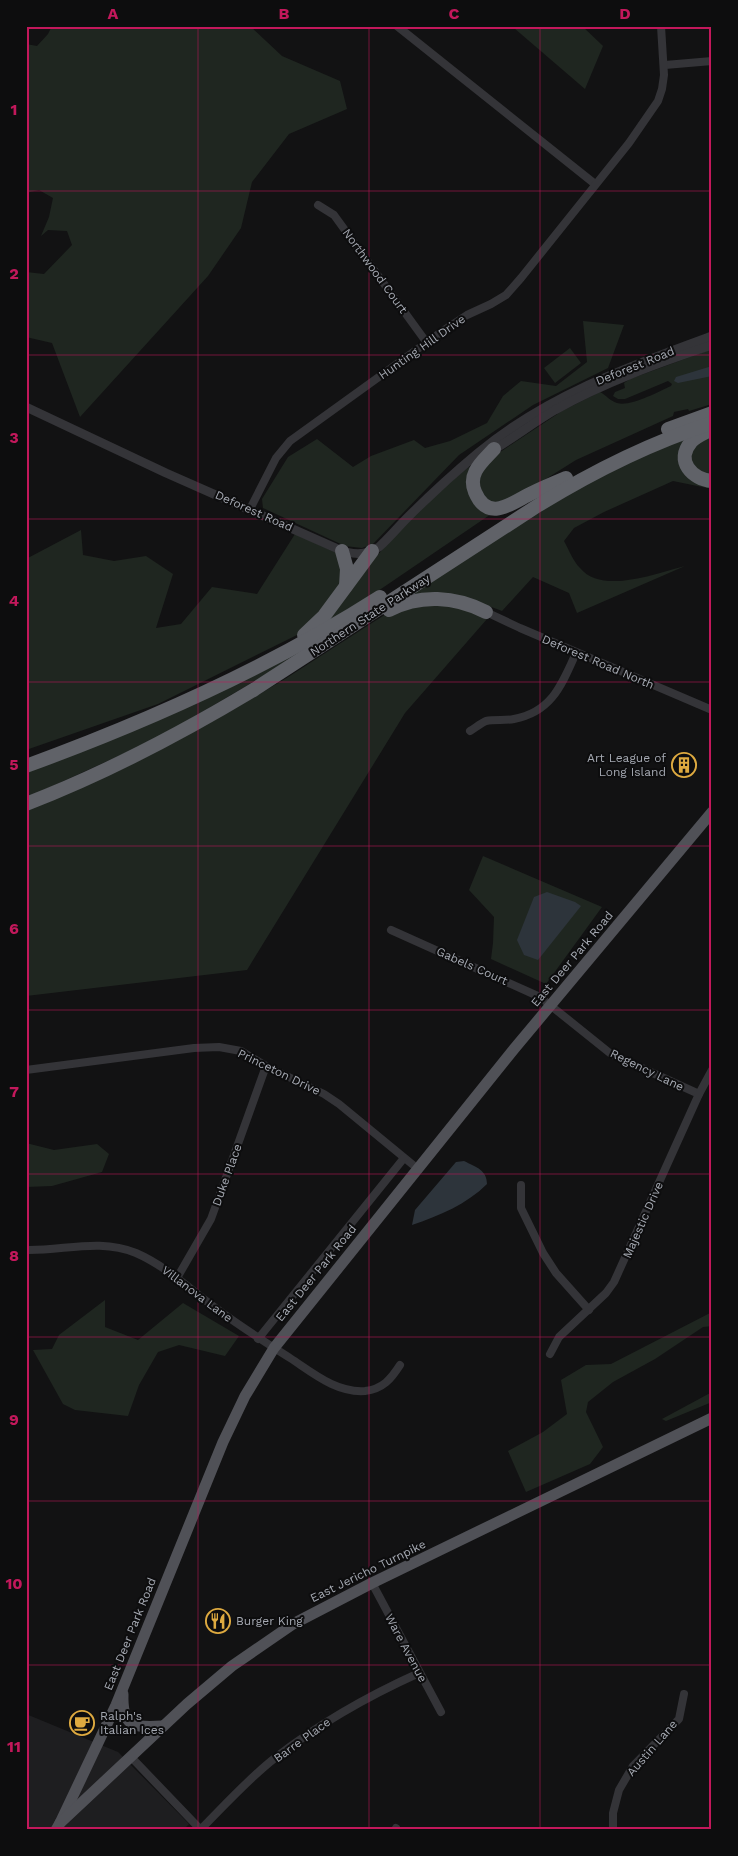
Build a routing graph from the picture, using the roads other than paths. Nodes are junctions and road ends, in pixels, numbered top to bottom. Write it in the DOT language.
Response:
graph roads {
  1 [pos="398,26"];
  2 [pos="661,26"];
  3 [pos="712,61"];
  4 [pos="665,65"];
  5 [pos="595,184"];
  6 [pos="318,205"];
  7 [pos="712,336"];
  8 [pos="427,343"];
  9 [pos="712,344"];
  10 [pos="26,407"];
  11 [pos="712,413"];
  12 [pos="712,423"];
  13 [pos="712,429"];
  14 [pos="494,449"];
  15 [pos="463,468"];
  16 [pos="566,478"];
  17 [pos="712,481"];
  18 [pos="250,509"];
  19 [pos="342,550"];
  20 [pos="372,552"];
  21 [pos="346,588"];
  22 [pos="486,612"];
  23 [pos="343,632"];
  24 [pos="576,653"];
  25 [pos="241,676"];
  26 [pos="712,710"];
  27 [pos="470,731"];
  28 [pos="26,766"];
  29 [pos="26,804"];
  30 [pos="712,812"];
  31 [pos="391,930"];
  32 [pos="551,1005"];
  33 [pos="266,1066"];
  34 [pos="26,1070"];
  35 [pos="712,1070"];
  36 [pos="699,1094"];
  37 [pos="404,1158"];
  38 [pos="418,1169"];
  39 [pos="521,1185"];
  40 [pos="26,1250"];
  41 [pos="177,1278"];
  42 [pos="589,1310"];
  43 [pos="258,1339"];
  44 [pos="274,1348"];
  45 [pos="550,1354"];
  46 [pos="400,1364"];
  47 [pos="712,1418"];
  48 [pos="372,1583"];
  49 [pos="419,1673"];
  50 [pos="123,1689"];
  51 [pos="684,1694"];
  52 [pos="440,1712"];
  53 [pos="162,1726"];
  54 [pos="131,1757"];
  55 [pos="58,1826"];
  56 [pos="201,1830"];
  57 [pos="613,1830"];
  1 -- 5 [label="street"];
  2 -- 4 [label="street, Hunting Hill Drive"];
  3 -- 4 [label="street"];
  4 -- 5 [label="street, Hunting Hill Drive"];
  5 -- 8 [label="street, Hunting Hill Drive"];
  6 -- 8 [label="street, Northwood Court"];
  7 -- 15 [label="street, Deforest Road"];
  8 -- 18 [label="street, Hunting Hill Drive"];
  9 -- 14 [label="street, Deforest Road"];
  10 -- 18 [label="street, Deforest Road"];
  11 -- 16 [label="highway, Northern State Parkway"];
  12 -- 23 [label="highway, Northern State Parkway"];
  13 -- 17 [label="highway"];
  14 -- 15 [label="street, Deforest Road"];
  14 -- 16 [label="highway"];
  15 -- 20 [label="street, Deforest Road"];
  16 -- 25 [label="highway, Northern State Parkway"];
  18 -- 19 [label="street, Deforest Road"];
  19 -- 20 [label="street, Deforest Road"];
  19 -- 21 [label="highway"];
  20 -- 21 [label="highway"];
  21 -- 25 [label="highway"];
  22 -- 23 [label="highway"];
  22 -- 24 [label="street, Deforest Road North"];
  23 -- 29 [label="highway, Northern State Parkway"];
  24 -- 26 [label="street, Deforest Road North"];
  24 -- 27 [label="street"];
  25 -- 28 [label="highway, Northern State Parkway"];
  30 -- 32 [label="main road, East Deer Park Road"];
  31 -- 32 [label="street, Gabels Court"];
  32 -- 36 [label="street, Regency Lane"];
  32 -- 38 [label="main road, East Deer Park Road"];
  33 -- 34 [label="street, Princeton Drive"];
  33 -- 37 [label="street, Princeton Drive"];
  33 -- 41 [label="street, Duke Place"];
  35 -- 36 [label="street, Majestic Drive"];
  36 -- 42 [label="street, Majestic Drive"];
  37 -- 38 [label="street, Princeton Drive"];
  37 -- 43 [label="street"];
  38 -- 44 [label="main road, East Deer Park Road"];
  39 -- 42 [label="street"];
  40 -- 41 [label="street, Villanova Lane"];
  41 -- 43 [label="street, Villanova Lane"];
  42 -- 45 [label="street, Majestic Drive"];
  43 -- 44 [label="street, Villanova Lane"];
  44 -- 46 [label="street, Villanova Lane"];
  44 -- 50 [label="main road, East Deer Park Road"];
  47 -- 48 [label="main road, East Jericho Turnpike"];
  48 -- 49 [label="street, Ware Avenue"];
  48 -- 53 [label="main road, East Jericho Turnpike"];
  49 -- 52 [label="street, Ware Avenue"];
  49 -- 56 [label="street, Barre Place"];
  50 -- 53 [label="main road"];
  50 -- 55 [label="main road, East Deer Park Road"];
  51 -- 57 [label="street, Austin Lane"];
  53 -- 54 [label="main road, East Jericho Turnpike"];
  54 -- 55 [label="main road, East Jericho Turnpike"];
  54 -- 56 [label="street"];
}
